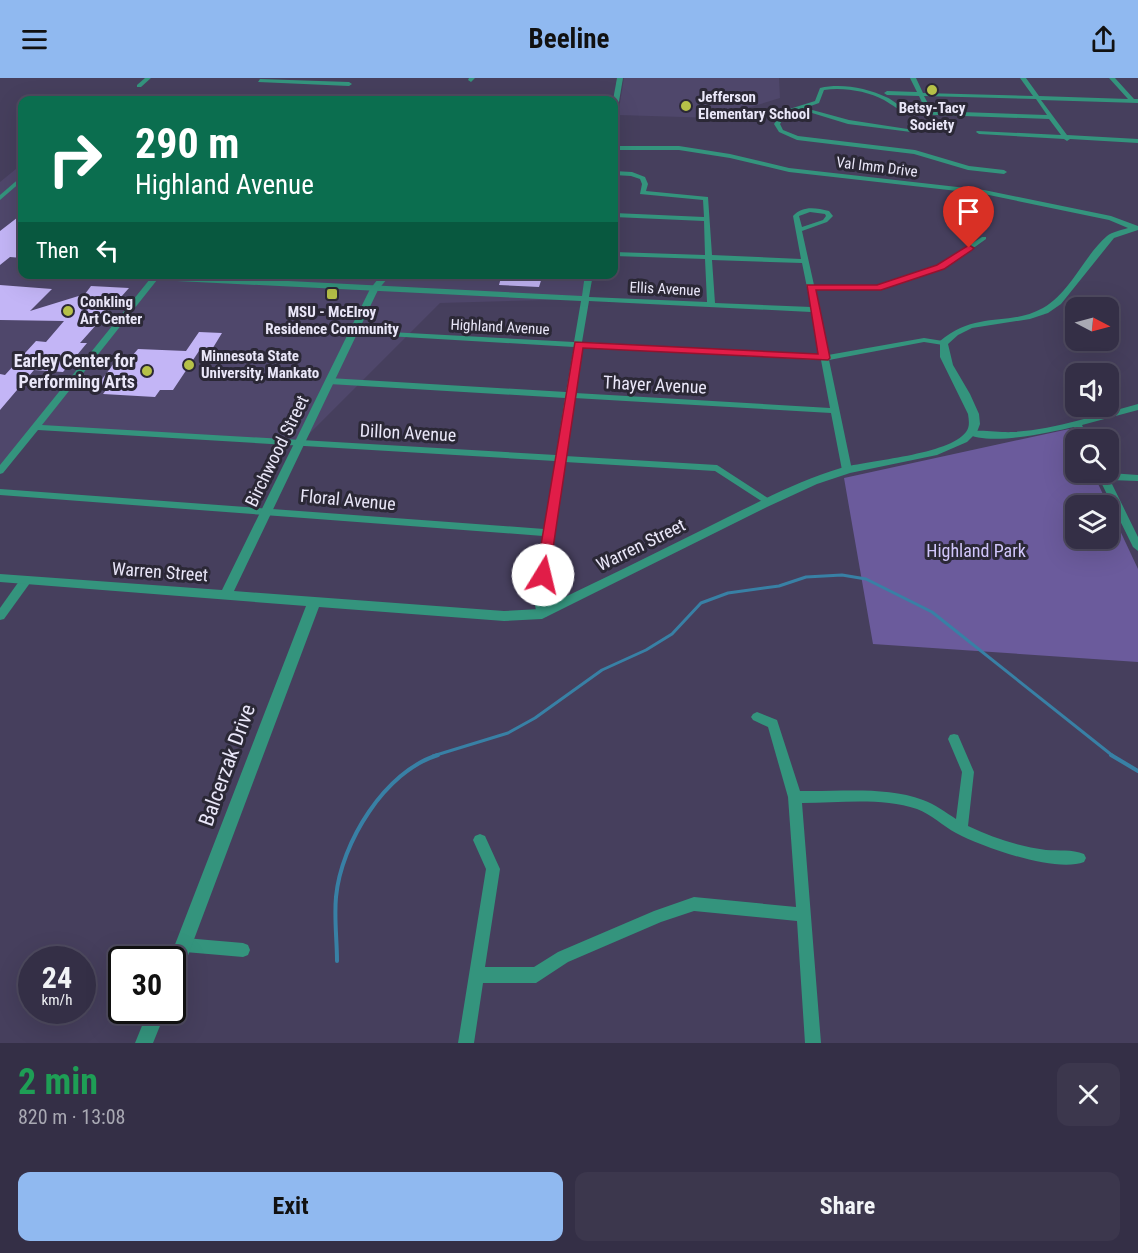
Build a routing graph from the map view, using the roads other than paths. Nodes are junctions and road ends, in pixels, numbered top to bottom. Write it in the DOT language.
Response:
graph roads {
  1 [pos="148,78"];
  2 [pos="354,78"];
  3 [pos="620,78"];
  4 [pos="913,78"];
  5 [pos="1023,78"];
  6 [pos="1112,78"];
  7 [pos="260,81"];
  8 [pos="349,84"];
  9 [pos="139,86"];
  10 [pos="343,92"];
  11 [pos="887,93"];
  12 [pos="921,94"];
  13 [pos="617,96"];
  14 [pos="1038,98"];
  15 [pos="1135,101"];
  16 [pos="1138,107"];
  17 [pos="800,108"];
  18 [pos="930,112"];
  19 [pos="1050,117"];
  20 [pos="911,129"];
  21 [pos="979,132"];
  22 [pos="1067,139"];
  23 [pos="1138,141"];
  24 [pos="618,148"];
  25 [pos="1004,172"];
  26 [pos="618,173"];
  27 [pos="18,182"];
  28 [pos="0,198"];
  29 [pos="618,216"];
  30 [pos="706,219"];
  31 [pos="1136,228"];
  32 [pos="799,230"];
  33 [pos="984,238"];
  34 [pos="618,254"];
  35 [pos="710,257"];
  36 [pos="805,261"];
  37 [pos="154,279"];
  38 [pos="206,279"];
  39 [pos="383,279"];
  40 [pos="588,279"];
  41 [pos="810,287"];
  42 [pos="374,289"];
  43 [pos="585,299"];
  44 [pos="711,305"];
  45 [pos="815,310"];
  46 [pos="353,332"];
  47 [pos="943,343"];
  48 [pos="578,345"];
  49 [pos="824,358"];
  50 [pos="329,381"];
  51 [pos="570,396"];
  52 [pos="1138,407"];
  53 [pos="835,411"];
  54 [pos="1077,423"];
  55 [pos="35,427"];
  56 [pos="1080,429"];
  57 [pos="971,433"];
  58 [pos="300,443"];
  59 [pos="561,459"];
  60 [pos="847,470"];
  61 [pos="0,471"];
  62 [pos="1119,476"];
  63 [pos="1138,478"];
  64 [pos="1106,483"];
  65 [pos="0,492"];
  66 [pos="769,502"];
  67 [pos="267,510"];
  68 [pos="549,533"];
  69 [pos="1138,547"];
  70 [pos="0,578"];
  71 [pos="26,580"];
  72 [pos="226,595"];
  73 [pos="314,602"];
  74 [pos="542,614"];
  75 [pos="0,616"];
  76 [pos="757,717"];
  77 [pos="954,739"];
  78 [pos="795,797"];
  79 [pos="962,829"];
  80 [pos="480,840"];
  81 [pos="1079,858"];
  82 [pos="804,915"];
  83 [pos="185,945"];
  84 [pos="243,950"];
  85 [pos="476,975"];
  86 [pos="152,1024"];
  87 [pos="144,1043"];
  88 [pos="466,1043"];
  89 [pos="813,1043"];
  1 -- 9 [label="street"];
  2 -- 8 [label="street"];
  3 -- 13 [label="street"];
  4 -- 12 [label="street"];
  5 -- 14 [label="street"];
  6 -- 15 [label="street"];
  7 -- 8 [label="street"];
  8 -- 10 [label="street"];
  11 -- 12 [label="street"];
  12 -- 14 [label="street"];
  12 -- 18 [label="street"];
  14 -- 15 [label="street"];
  14 -- 19 [label="street"];
  15 -- 16 [label="street"];
  17 -- 18 [label="street"];
  17 -- 20 [label="street"];
  17 -- 25 [label="street"];
  18 -- 19 [label="street"];
  19 -- 22 [label="street"];
  21 -- 22 [label="street"];
  22 -- 23 [label="street"];
  24 -- 31 [label="street, Val Imm Drive"];
  26 -- 30 [label="street"];
  27 -- 28 [label="street"];
  29 -- 30 [label="street"];
  30 -- 35 [label="street"];
  31 -- 47 [label="street"];
  32 -- 32 [label="street"];
  32 -- 36 [label="street"];
  33 -- 41 [label="street"];
  34 -- 35 [label="street"];
  35 -- 36 [label="street"];
  35 -- 44 [label="street"];
  36 -- 41 [label="street"];
  37 -- 55 [label="street"];
  38 -- 42 [label="street, Ellis Avenue"];
  39 -- 42 [label="street"];
  40 -- 43 [label="street"];
  41 -- 45 [label="street"];
  42 -- 43 [label="street, Ellis Avenue"];
  42 -- 46 [label="street, Birchwood Street"];
  43 -- 44 [label="street, Ellis Avenue"];
  43 -- 48 [label="street"];
  44 -- 45 [label="street, Ellis Avenue"];
  45 -- 49 [label="street"];
  46 -- 48 [label="street, Highland Avenue"];
  46 -- 50 [label="street, Birchwood Street"];
  47 -- 49 [label="street, Highland Avenue"];
  47 -- 57 [label="street"];
  48 -- 49 [label="street, Highland Avenue"];
  48 -- 51 [label="street"];
  49 -- 53 [label="street"];
  50 -- 51 [label="street, Thayer Avenue"];
  50 -- 58 [label="street, Birchwood Street"];
  51 -- 53 [label="street, Thayer Avenue"];
  51 -- 59 [label="street"];
  52 -- 54 [label="street"];
  53 -- 60 [label="street"];
  54 -- 56 [label="street"];
  54 -- 57 [label="street"];
  55 -- 58 [label="street, Dillon Avenue"];
  55 -- 61 [label="street"];
  57 -- 60 [label="street, Warren Street"];
  58 -- 59 [label="street, Dillon Avenue"];
  58 -- 67 [label="street, Birchwood Street"];
  59 -- 66 [label="street, Dillon Avenue"];
  59 -- 68 [label="street"];
  60 -- 66 [label="street, Warren Street"];
  62 -- 63 [label="street"];
  64 -- 69 [label="street"];
  65 -- 67 [label="street, Floral Avenue"];
  66 -- 74 [label="street, Warren Street"];
  67 -- 68 [label="street, Floral Avenue"];
  67 -- 72 [label="street, Birchwood Street"];
  68 -- 74 [label="street"];
  70 -- 71 [label="street, Warren Street"];
  71 -- 72 [label="street, Warren Street"];
  71 -- 75 [label="street"];
  72 -- 73 [label="street, Warren Street"];
  73 -- 74 [label="street, Warren Street"];
  73 -- 83 [label="street, Balcerzak Drive"];
  76 -- 78 [label="street"];
  77 -- 79 [label="street"];
  78 -- 79 [label="street"];
  78 -- 82 [label="street"];
  79 -- 81 [label="street"];
  80 -- 85 [label="street"];
  82 -- 85 [label="street"];
  82 -- 89 [label="street"];
  83 -- 84 [label="street"];
  85 -- 88 [label="street"];
  86 -- 87 [label="street"];
}
